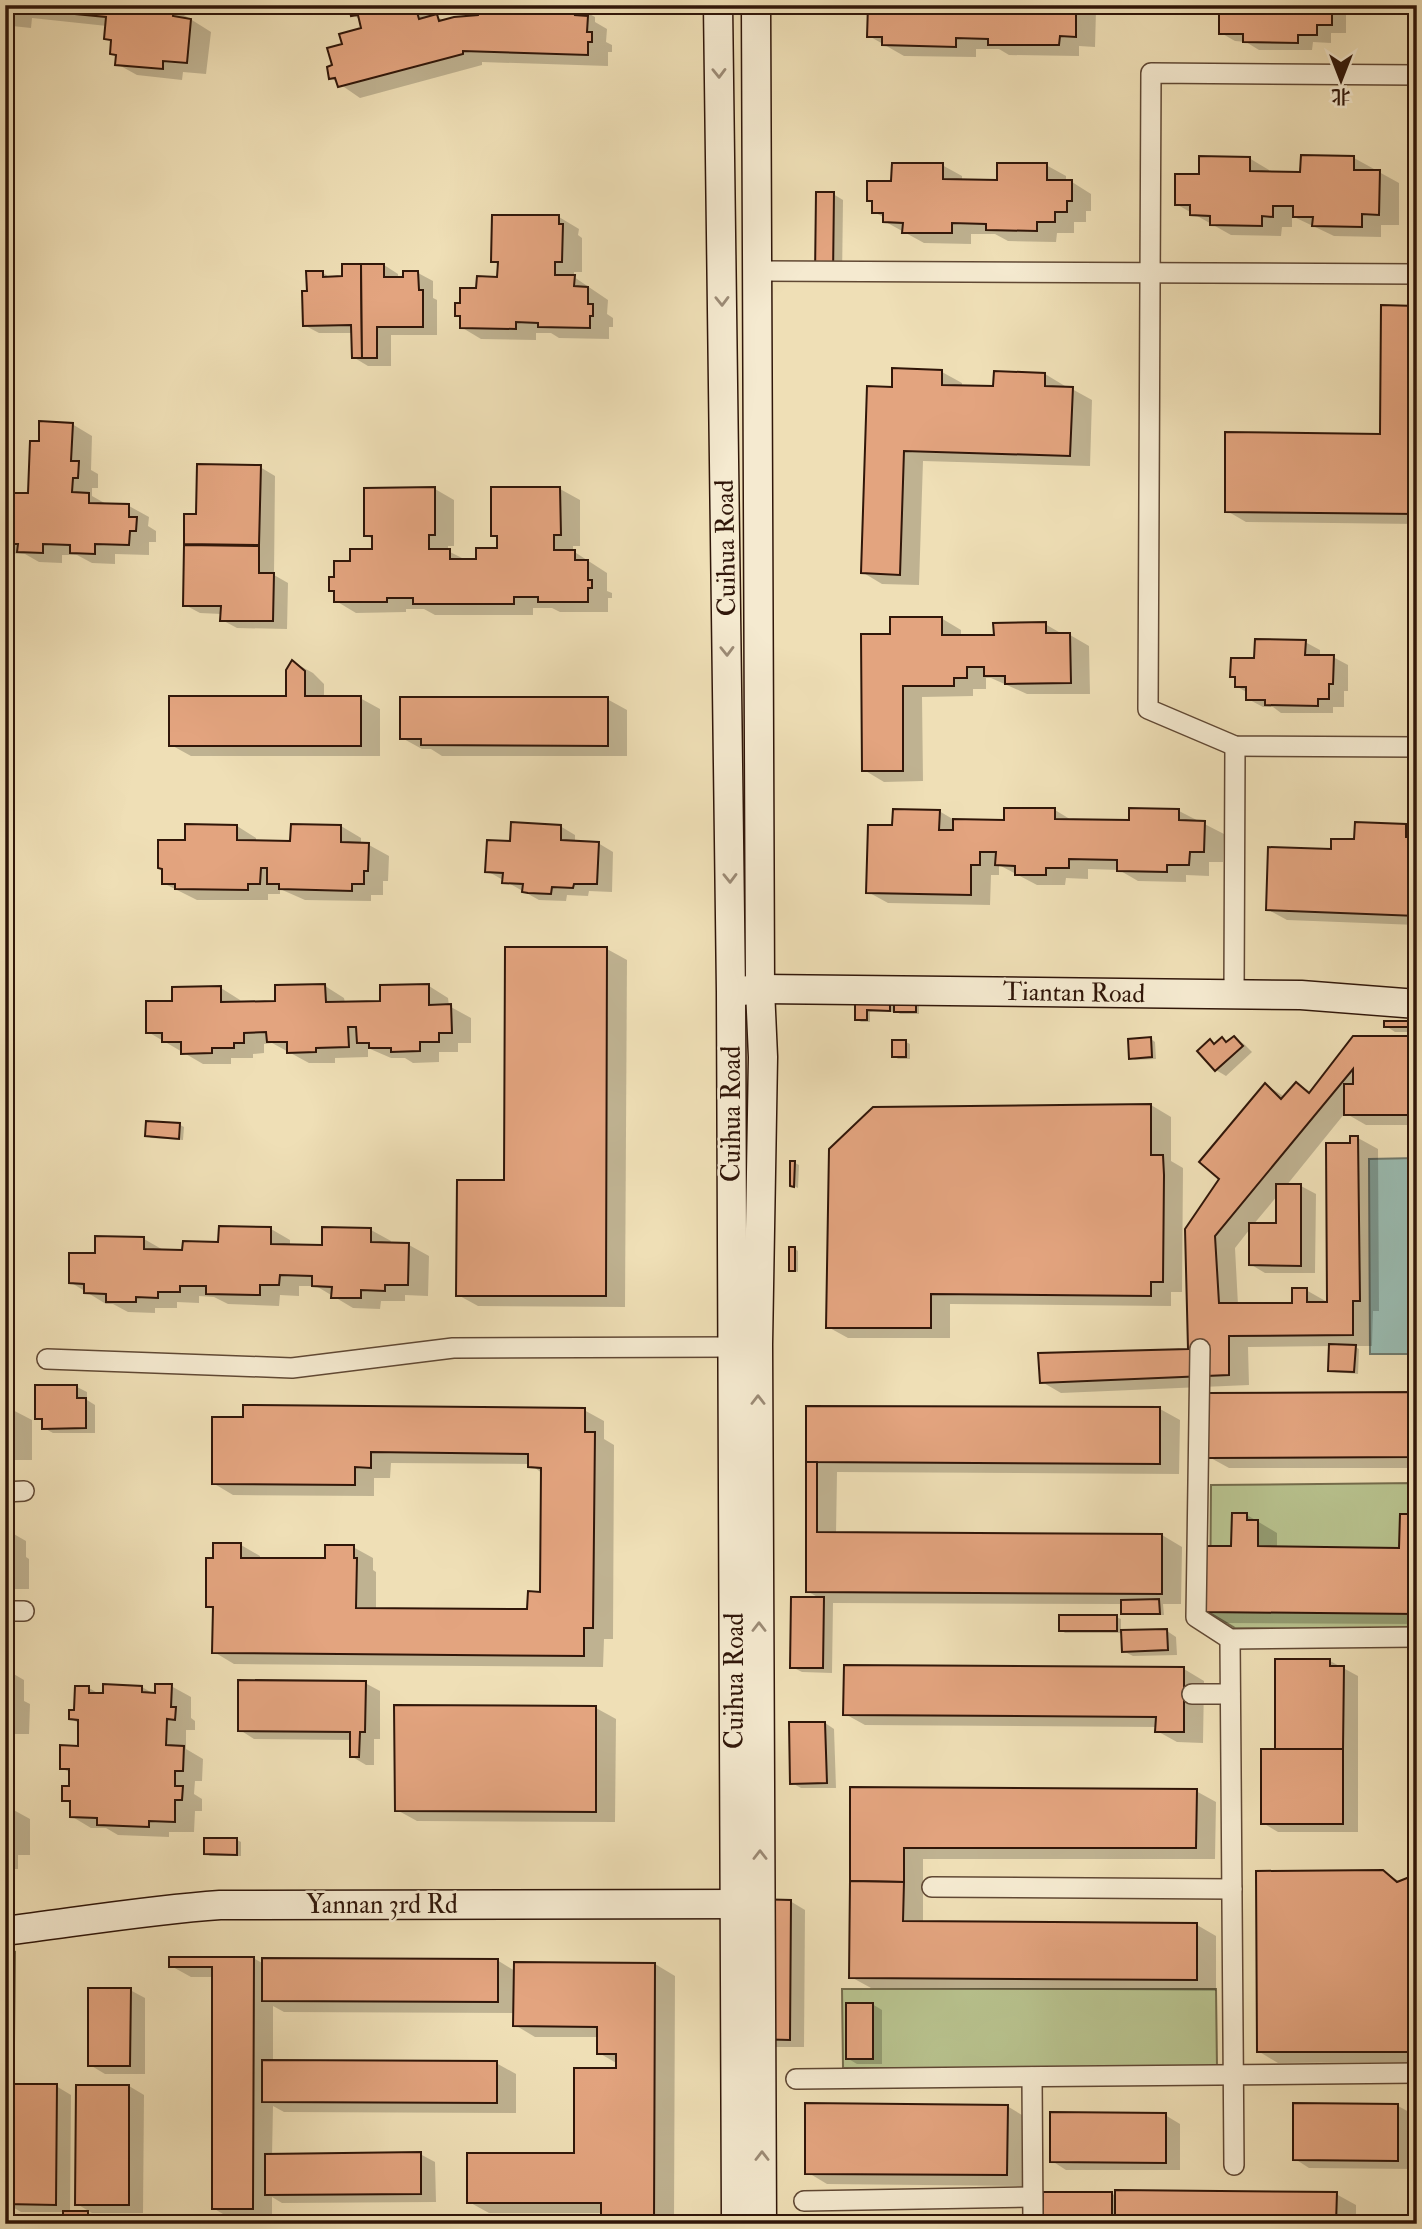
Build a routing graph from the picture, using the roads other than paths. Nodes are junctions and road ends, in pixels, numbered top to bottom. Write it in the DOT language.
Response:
graph roads {
  1 [pos="718,5"];
  2 [pos="756,5"];
  3 [pos="1417,75"];
  4 [pos="757,271"];
  5 [pos="1150,274"];
  6 [pos="1417,274"];
  7 [pos="1235,746"];
  8 [pos="1417,747"];
  9 [pos="760,989"];
  10 [pos="732,992"];
  11 [pos="1234,994"];
  12 [pos="1417,1003"];
  13 [pos="731,1347"];
  14 [pos="1200,1349"];
  15 [pos="47,1359"];
  16 [pos="1417,1637"];
  17 [pos="1230,1639"];
  18 [pos="1192,1694"];
  19 [pos="1230,1694"];
  20 [pos="932,1887"];
  21 [pos="1231,1889"];
  22 [pos="748,1903"];
  23 [pos="5,1931"];
  24 [pos="1417,2073"];
  25 [pos="1234,2076"];
  26 [pos="1032,2077"];
  27 [pos="796,2079"];
  28 [pos="1234,2165"];
  29 [pos="1032,2197"];
  30 [pos="804,2201"];
  31 [pos="736,2224"];
  32 [pos="762,2224"];
  33 [pos="1033,2224"];
  1 -- 10 [label="main road, Cuihua Road, one-way"];
  2 -- 4 [label="main road, Cuihua Road"];
  3 -- 5 [label="street"];
  4 -- 5 [label="street"];
  4 -- 9 [label="main road, Cuihua Road"];
  5 -- 6 [label="street"];
  5 -- 7 [label="street"];
  7 -- 8 [label="street"];
  7 -- 11 [label="street"];
  9 -- 10 [label="main road, Tiantan Road"];
  9 -- 11 [label="main road, Tiantan Road"];
  22 -- 9 [label="main road, Cuihua Road, one-way"];
  10 -- 13 [label="main road, Cuihua Road"];
  11 -- 12 [label="main road, Tiantan Road"];
  13 -- 15 [label="street"];
  13 -- 22 [label="main road, Cuihua Road"];
  14 -- 17 [label="street"];
  16 -- 17 [label="street"];
  17 -- 19 [label="street"];
  18 -- 19 [label="street"];
  19 -- 21 [label="street"];
  20 -- 21 [label="street"];
  21 -- 25 [label="street"];
  22 -- 23 [label="main road, Yannan 3rd Rd"];
  22 -- 31 [label="main road, Cuihua Road"];
  32 -- 22 [label="main road, Cuihua Road, one-way"];
  24 -- 25 [label="street"];
  25 -- 26 [label="street"];
  25 -- 28 [label="street"];
  26 -- 27 [label="street"];
  26 -- 29 [label="street"];
  29 -- 30 [label="street"];
  29 -- 33 [label="street"];
}
